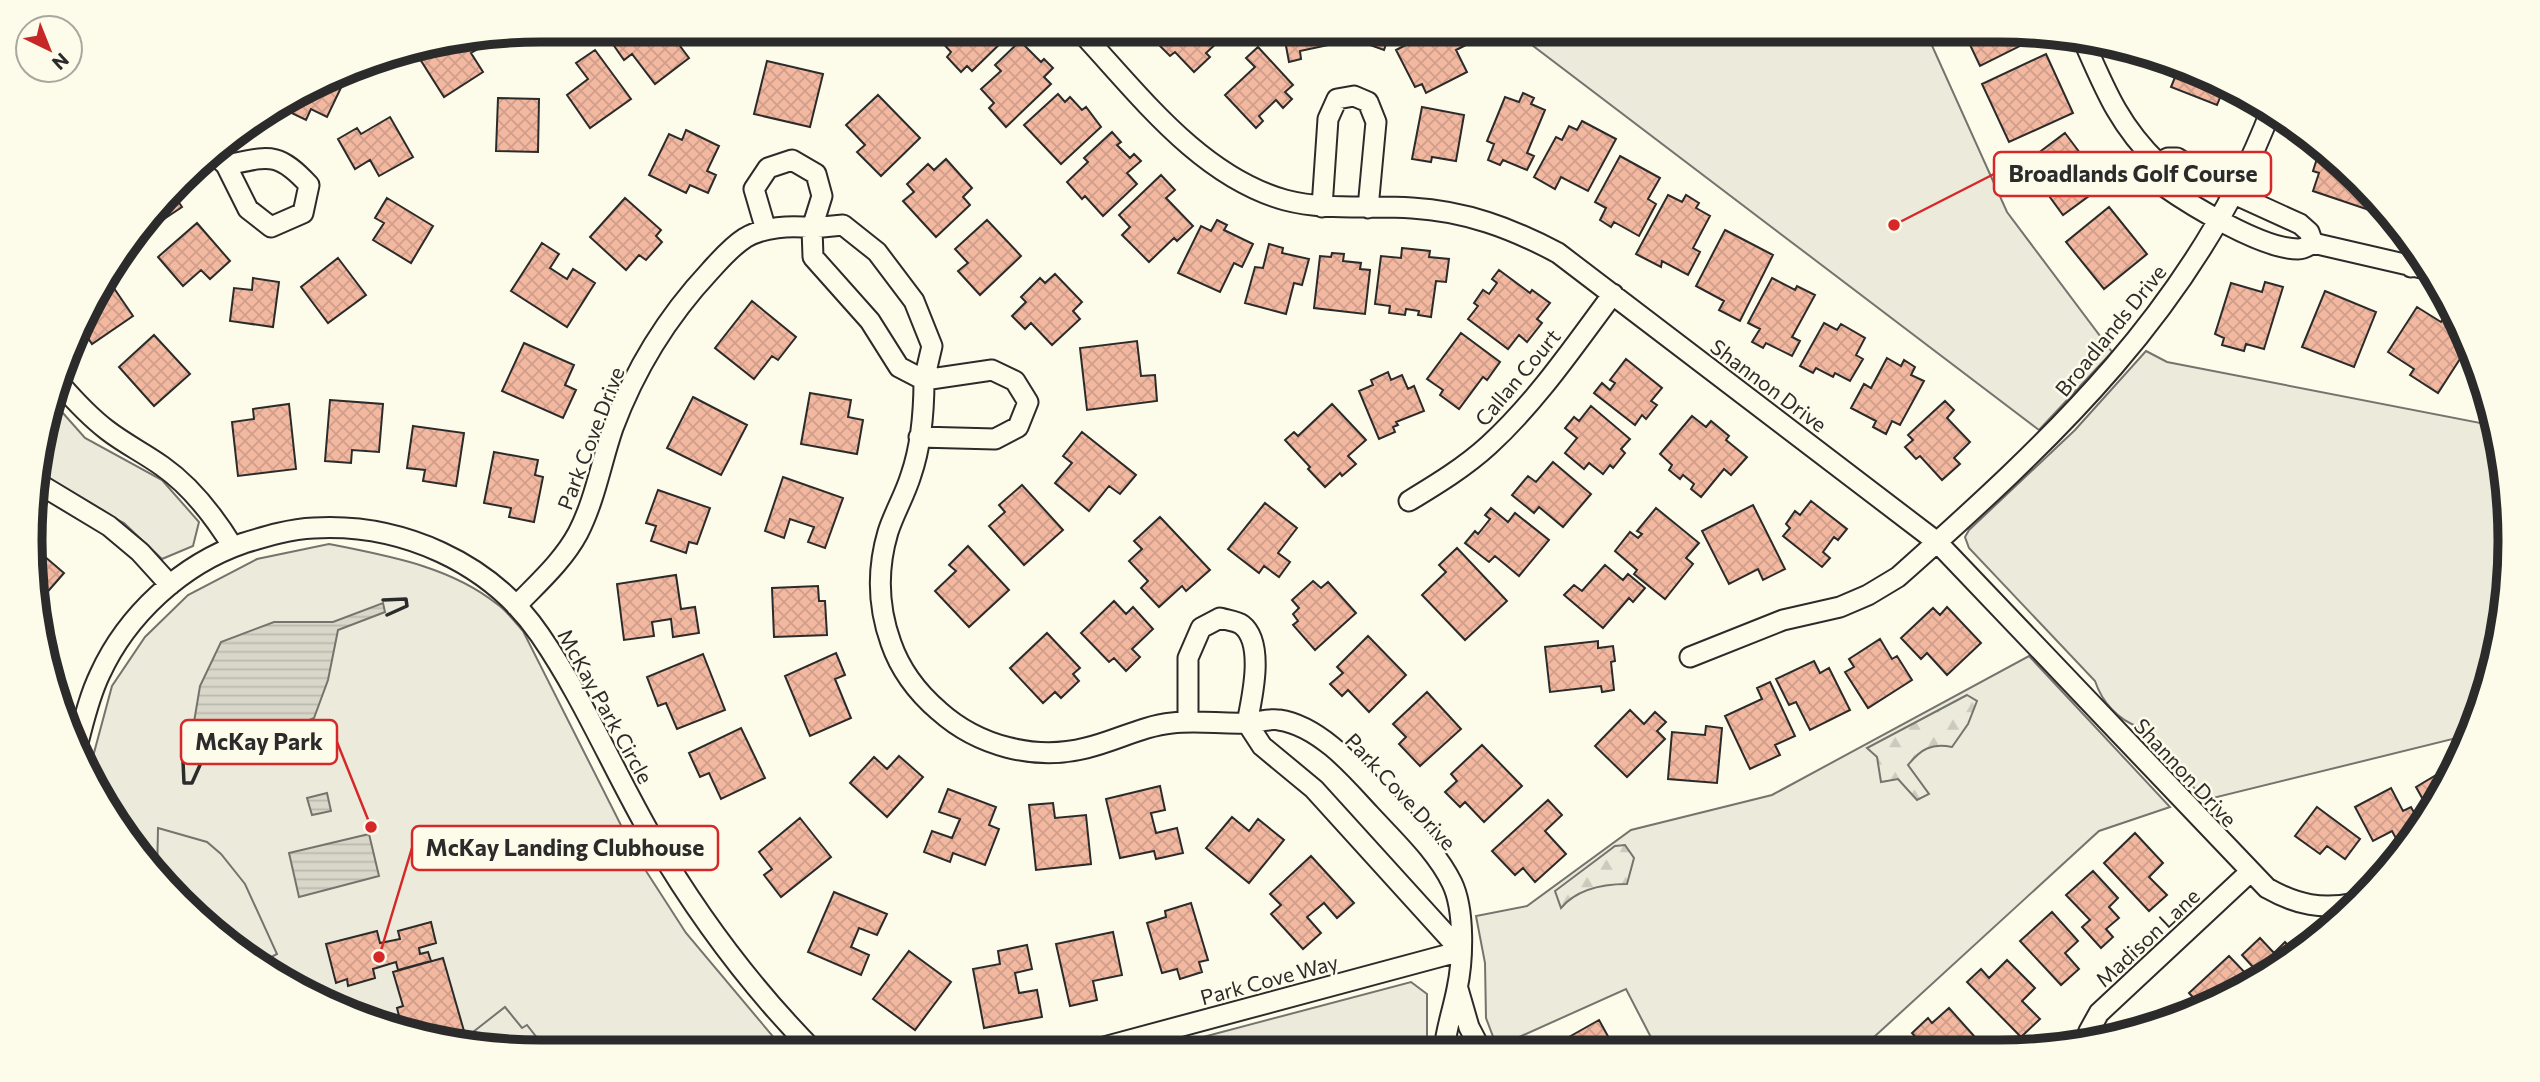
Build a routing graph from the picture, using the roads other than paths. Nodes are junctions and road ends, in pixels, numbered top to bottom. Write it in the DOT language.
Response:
graph roads {
  1 [pos="1090,42"];
  2 [pos="2088,51"];
  3 [pos="2266,120"];
  4 [pos="220,159"];
  5 [pos="2158,163"];
  6 [pos="226,165"];
  7 [pos="2232,193"];
  8 [pos="1322,207"];
  9 [pos="1368,208"];
  10 [pos="2219,220"];
  11 [pos="811,228"];
  12 [pos="765,230"];
  13 [pos="2313,243"];
  14 [pos="2416,267"];
  15 [pos="1613,294"];
  16 [pos="924,380"];
  17 [pos="65,390"];
  18 [pos="919,437"];
  19 [pos="45,487"];
  20 [pos="1409,501"];
  21 [pos="1937,542"];
  22 [pos="233,547"];
  23 [pos="170,585"];
  24 [pos="516,606"];
  25 [pos="1690,657"];
  26 [pos="1188,723"];
  27 [pos="1247,723"];
  28 [pos="80,733"];
  29 [pos="2250,872"];
  30 [pos="2339,906"];
  31 [pos="1461,951"];
  32 [pos="1457,988"];
  33 [pos="2089,1031"];
  34 [pos="804,1040"];
  35 [pos="1130,1040"];
  36 [pos="1446,1040"];
  37 [pos="1476,1040"];
  1 -- 8 [label="street, Shannon Drive"];
  2 -- 5 [label="street"];
  3 -- 7 [label="street, Broadlands Drive"];
  4 -- 6 [label="street"];
  5 -- 7 [label="street"];
  5 -- 10 [label="street"];
  7 -- 10 [label="street, Broadlands Drive"];
  7 -- 13 [label="street"];
  8 -- 9 [label="street, Shannon Drive"];
  8 -- 9 [label="street"];
  9 -- 15 [label="street, Shannon Drive"];
  10 -- 13 [label="street"];
  10 -- 21 [label="street, Broadlands Drive"];
  11 -- 12 [label="street, Park Cove Drive"];
  11 -- 12 [label="street"];
  11 -- 16 [label="street"];
  11 -- 16 [label="street, Park Cove Drive"];
  12 -- 24 [label="street, Park Cove Drive"];
  13 -- 14 [label="street"];
  15 -- 20 [label="street, Callan Court"];
  15 -- 21 [label="street, Shannon Drive"];
  16 -- 18 [label="street, Park Cove Drive"];
  16 -- 18 [label="street"];
  17 -- 22 [label="street"];
  18 -- 26 [label="street, Park Cove Drive"];
  19 -- 23 [label="street"];
  21 -- 25 [label="street, Broadlands Drive"];
  21 -- 29 [label="street, Shannon Drive"];
  22 -- 23 [label="street, McKay Park Circle"];
  22 -- 24 [label="street, McKay Park Circle"];
  23 -- 28 [label="street, McKay Park Circle"];
  24 -- 34 [label="street, McKay Park Circle"];
  26 -- 27 [label="street, Park Cove Drive"];
  26 -- 27 [label="street"];
  27 -- 31 [label="street"];
  27 -- 31 [label="street, Park Cove Drive"];
  29 -- 30 [label="street, Shannon Drive"];
  29 -- 33 [label="street, Madison Lane"];
  31 -- 32 [label="street, Park Cove Drive"];
  31 -- 35 [label="street, Park Cove Way"];
  32 -- 36 [label="street, Park Cove Drive"];
  32 -- 37 [label="street, Park Cove Drive"];
}
